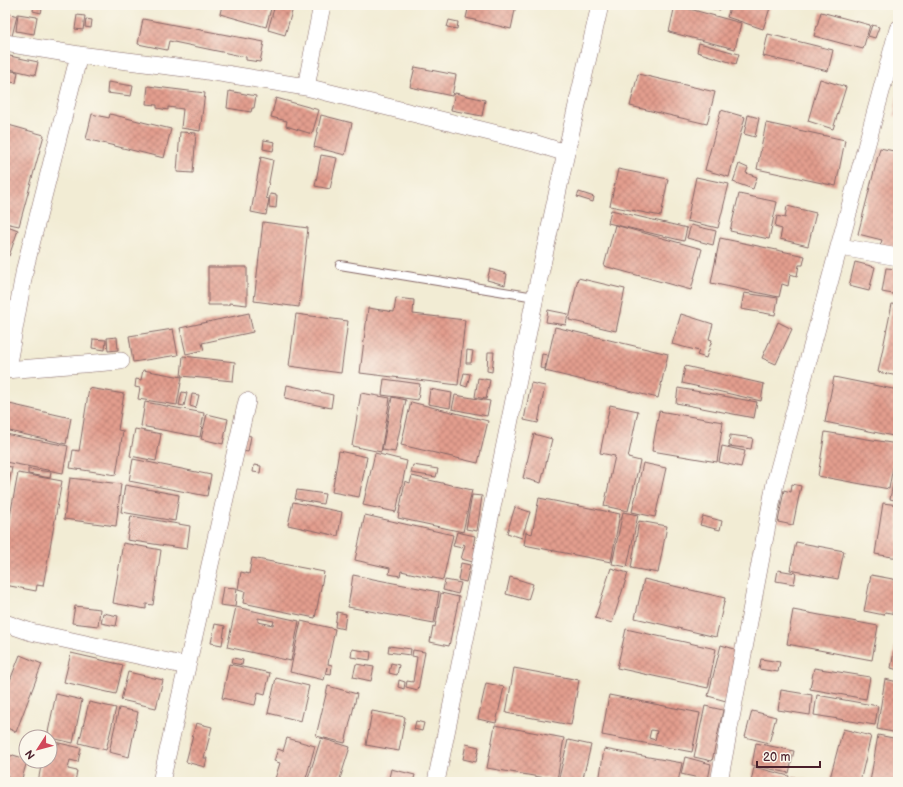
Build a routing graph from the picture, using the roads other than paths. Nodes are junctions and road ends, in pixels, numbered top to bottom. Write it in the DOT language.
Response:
graph roads {
  1 [pos="322,5"];
  2 [pos="600,5"];
  3 [pos="898,29"];
  4 [pos="5,43"];
  5 [pos="79,55"];
  6 [pos="306,87"];
  7 [pos="566,153"];
  8 [pos="840,248"];
  9 [pos="898,257"];
  10 [pos="340,265"];
  11 [pos="535,297"];
  12 [pos="121,361"];
  13 [pos="6,370"];
  14 [pos="247,401"];
  15 [pos="5,623"];
  16 [pos="187,666"];
  17 [pos="161,782"];
  18 [pos="436,782"];
  19 [pos="719,782"];
  1 -- 6 [label="street"];
  2 -- 7 [label="street"];
  3 -- 8 [label="street"];
  4 -- 5 [label="street"];
  5 -- 6 [label="street"];
  5 -- 13 [label="street"];
  6 -- 7 [label="street"];
  7 -- 11 [label="street"];
  8 -- 9 [label="street"];
  8 -- 19 [label="street"];
  10 -- 11 [label="lane"];
  11 -- 18 [label="street"];
  12 -- 13 [label="street"];
  14 -- 16 [label="street"];
  15 -- 16 [label="street"];
  16 -- 17 [label="street"];
}
